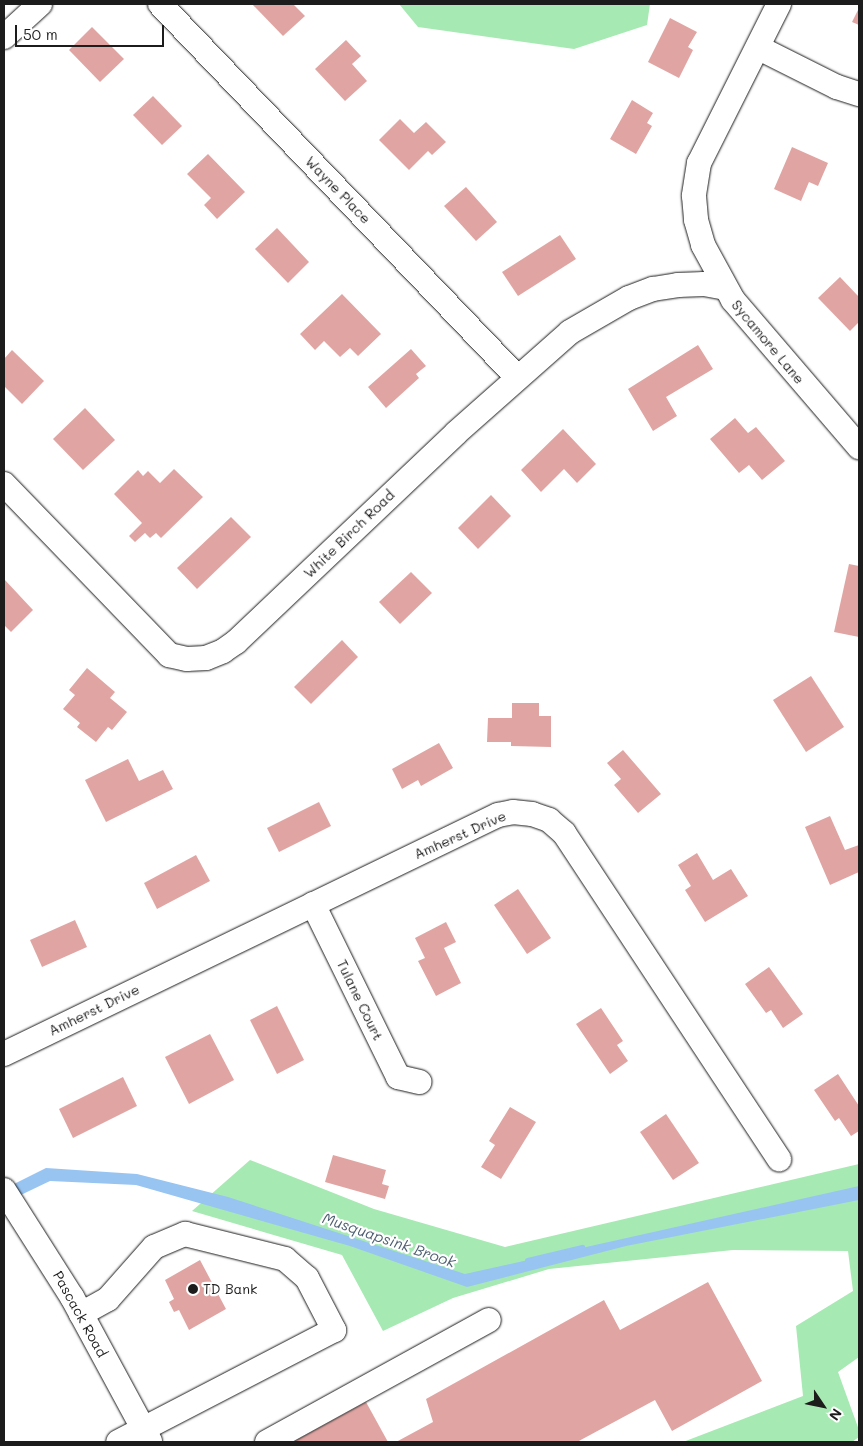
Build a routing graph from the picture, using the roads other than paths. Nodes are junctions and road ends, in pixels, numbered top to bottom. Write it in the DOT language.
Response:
graph roads {
  1 [pos="39,4"];
  2 [pos="160,4"];
  3 [pos="780,4"];
  4 [pos="4,36"];
  5 [pos="759,48"];
  6 [pos="859,94"];
  7 [pos="726,288"];
  8 [pos="517,377"];
  9 [pos="859,447"];
  10 [pos="4,484"];
  11 [pos="313,904"];
  12 [pos="4,1054"];
  13 [pos="419,1082"];
  14 [pos="779,1158"];
  15 [pos="4,1190"];
  16 [pos="81,1314"];
  17 [pos="489,1320"];
  18 [pos="147,1435"];
  19 [pos="118,1442"];
  20 [pos="267,1442"];
  1 -- 4 [label="street"];
  2 -- 8 [label="street, Wayne Place"];
  3 -- 5 [label="street, Sycamore Lane"];
  5 -- 6 [label="street"];
  5 -- 7 [label="street, Sycamore Lane"];
  7 -- 8 [label="street, White Birch Road"];
  7 -- 9 [label="street, Sycamore Lane"];
  8 -- 10 [label="street, White Birch Road"];
  11 -- 12 [label="street, Amherst Drive"];
  11 -- 13 [label="street, Tulane Court"];
  11 -- 14 [label="street, Amherst Drive"];
  15 -- 16 [label="street, Pascack Road"];
  16 -- 18 [label="street, Pascack Road"];
  16 -- 18 [label="street"];
  17 -- 20 [label="street"];
  18 -- 19 [label="street"];
}
